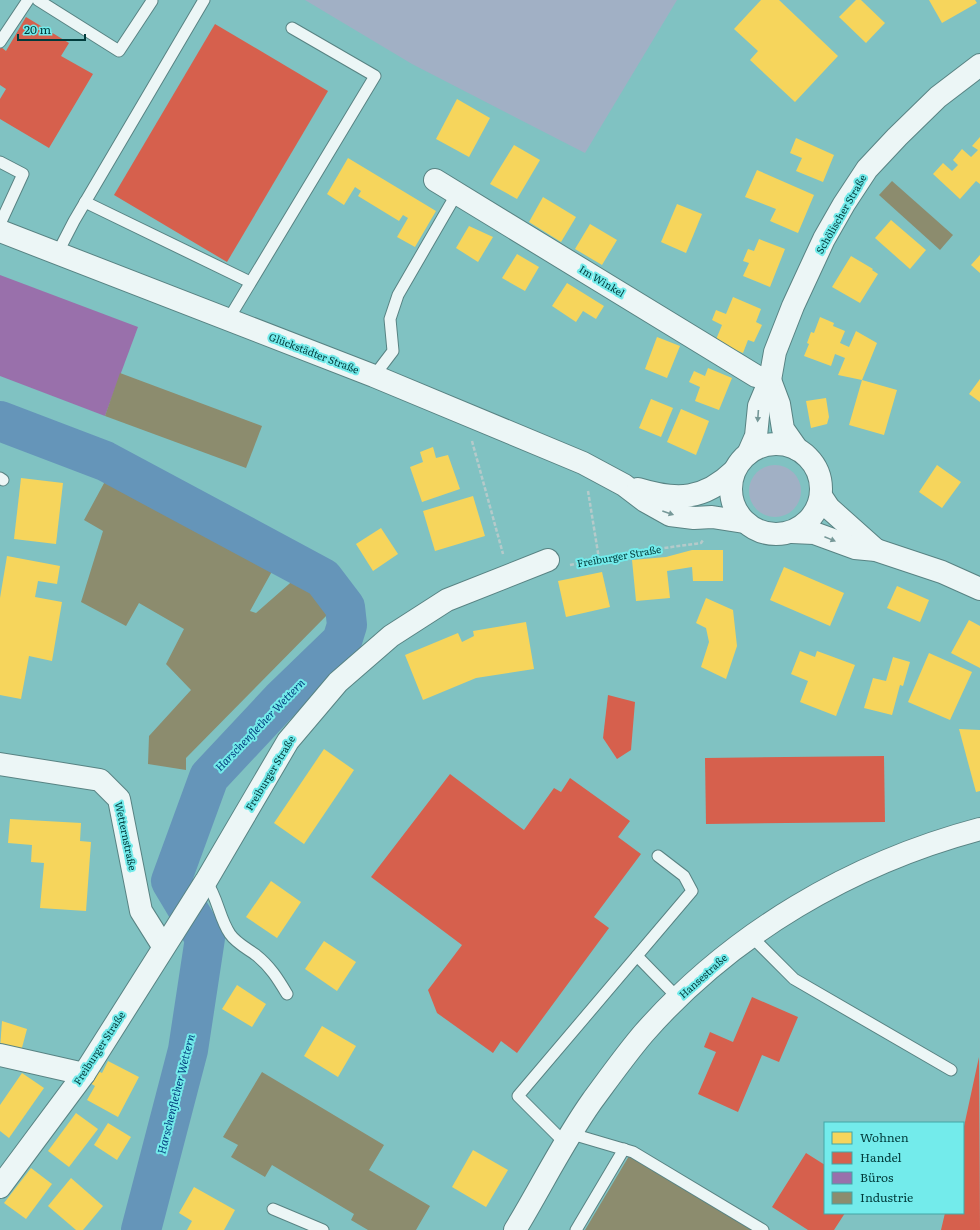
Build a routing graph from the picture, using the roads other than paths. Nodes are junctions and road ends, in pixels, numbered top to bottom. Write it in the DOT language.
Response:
graph roads {
  1 [pos="28,0"];
  2 [pos="38,0"];
  3 [pos="204,0"];
  4 [pos="152,1"];
  5 [pos="292,28"];
  6 [pos="0,42"];
  7 [pos="980,65"];
  8 [pos="0,162"];
  9 [pos="435,180"];
  10 [pos="457,192"];
  11 [pos="85,202"];
  12 [pos="0,224"];
  13 [pos="0,231"];
  14 [pos="56,254"];
  15 [pos="250,282"];
  16 [pos="228,320"];
  17 [pos="374,376"];
  18 [pos="770,380"];
  19 [pos="797,449"];
  20 [pos="749,452"];
  21 [pos="734,470"];
  22 [pos="624,485"];
  23 [pos="821,496"];
  24 [pos="744,522"];
  25 [pos="792,532"];
  26 [pos="876,550"];
  27 [pos="548,560"];
  28 [pos="980,589"];
  29 [pos="0,764"];
  30 [pos="980,829"];
  31 [pos="658,856"];
  32 [pos="206,881"];
  33 [pos="751,936"];
  34 [pos="163,946"];
  35 [pos="637,956"];
  36 [pos="287,994"];
  37 [pos="678,998"];
  38 [pos="0,1055"];
  39 [pos="951,1070"];
  40 [pos="84,1074"];
  41 [pos="569,1139"];
  42 [pos="624,1150"];
  43 [pos="0,1187"];
  44 [pos="273,1209"];
  45 [pos="323,1230"];
  46 [pos="515,1230"];
  47 [pos="576,1230"];
  48 [pos="763,1230"];
  1 -- 6 [label="lane"];
  2 -- 4 [label="lane"];
  3 -- 11 [label="lane"];
  5 -- 15 [label="lane"];
  7 -- 18 [label="street, Schölischer Straße"];
  8 -- 12 [label="lane"];
  9 -- 10 [label="street, Im Winkel"];
  10 -- 17 [label="lane"];
  10 -- 18 [label="street, Im Winkel"];
  11 -- 14 [label="lane"];
  11 -- 15 [label="lane"];
  13 -- 14 [label="street, Glückstädter Straße"];
  14 -- 16 [label="street, Glückstädter Straße"];
  15 -- 16 [label="lane"];
  16 -- 17 [label="street, Glückstädter Straße"];
  17 -- 22 [label="street, Glückstädter Straße"];
  18 -- 19 [label="street"];
  18 -- 20 [label="street, Schölischer Straße, one-way"];
  19 -- 20 [label="street"];
  19 -- 23 [label="street"];
  20 -- 21 [label="street"];
  21 -- 22 [label="street, Glückstädter Straße"];
  21 -- 24 [label="street"];
  22 -- 24 [label="street, Glückstädter Straße, one-way"];
  23 -- 25 [label="street"];
  23 -- 26 [label="street"];
  24 -- 25 [label="street"];
  25 -- 26 [label="street, one-way"];
  26 -- 28 [label="street"];
  27 -- 32 [label="street, Freiburger Straße"];
  29 -- 34 [label="street, Wetternstraße"];
  30 -- 33 [label="street, Hansestraße"];
  31 -- 35 [label="lane"];
  32 -- 34 [label="street, Freiburger Straße"];
  32 -- 36 [label="lane"];
  33 -- 37 [label="street, Hansestraße"];
  33 -- 39 [label="lane"];
  34 -- 40 [label="street, Freiburger Straße"];
  35 -- 37 [label="lane"];
  35 -- 41 [label="lane"];
  37 -- 41 [label="street, Hansestraße"];
  38 -- 40 [label="street"];
  40 -- 43 [label="street, Freiburger Straße"];
  41 -- 42 [label="lane"];
  41 -- 46 [label="street, Hansestraße"];
  42 -- 47 [label="lane"];
  42 -- 48 [label="lane"];
  44 -- 45 [label="lane"];
}
